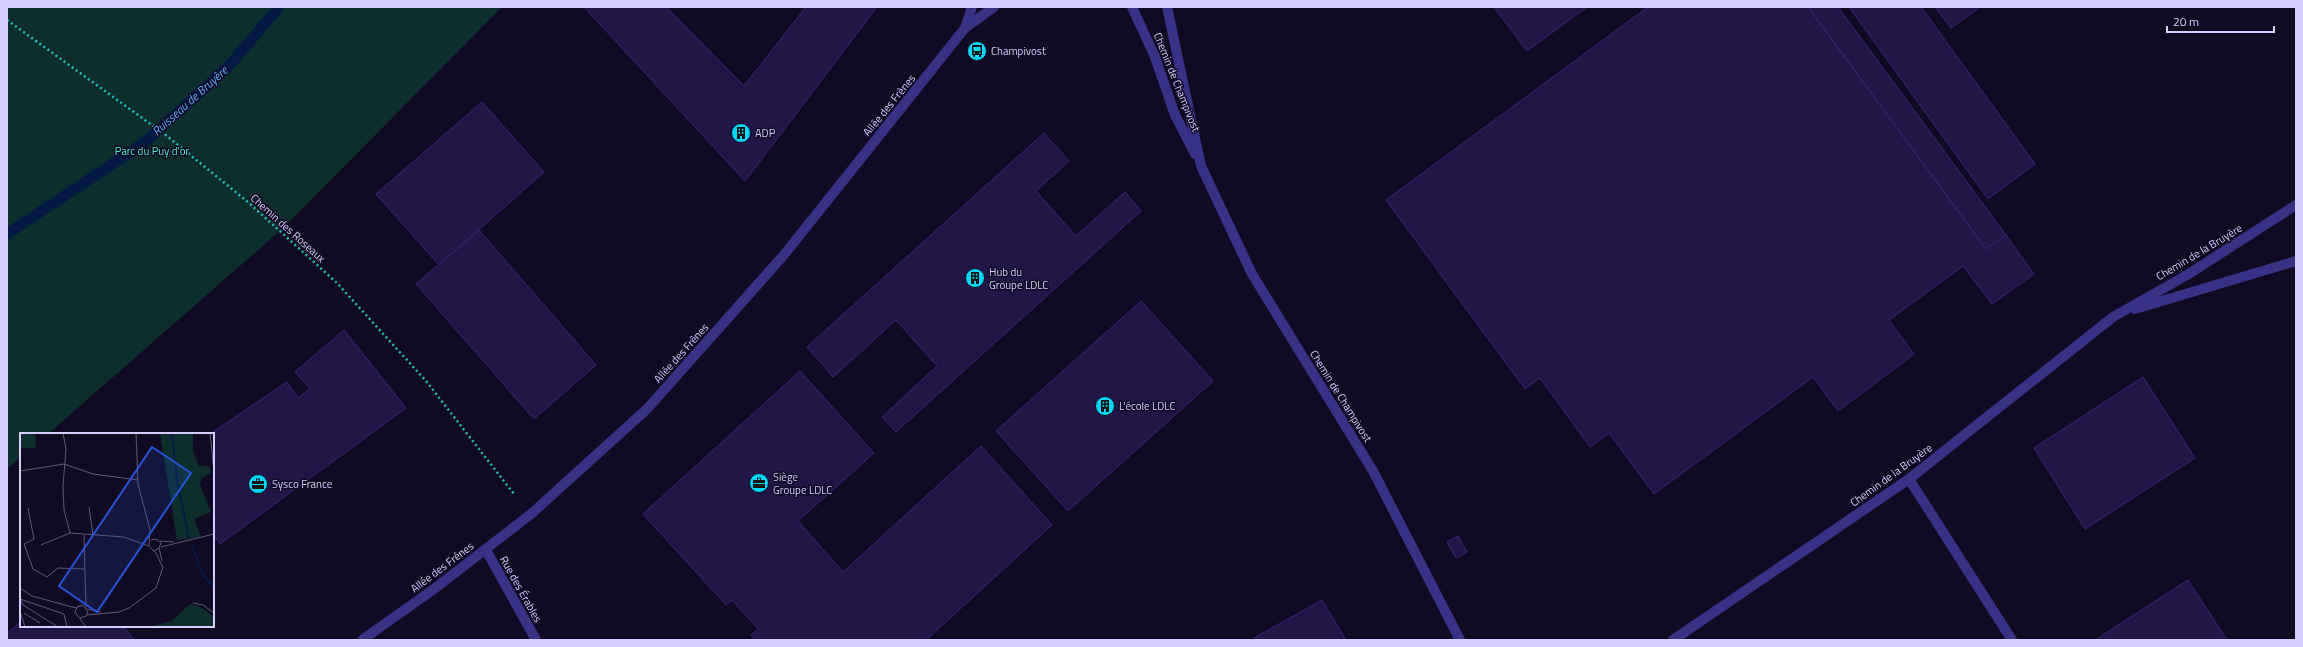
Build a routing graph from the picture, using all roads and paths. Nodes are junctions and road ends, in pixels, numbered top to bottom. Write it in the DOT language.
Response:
graph roads {
  1 [pos="972,7"];
  2 [pos="994,7"];
  3 [pos="1132,7"];
  4 [pos="1167,7"];
  5 [pos="7,20"];
  6 [pos="965,28"];
  7 [pos="1201,166"];
  8 [pos="2296,205"];
  9 [pos="2296,261"];
  10 [pos="2113,317"];
  11 [pos="1909,479"];
  12 [pos="514,494"];
  13 [pos="486,550"];
  14 [pos="362,640"];
  15 [pos="536,640"];
  16 [pos="1460,640"];
  17 [pos="1673,640"];
  18 [pos="2012,640"];
  1 -- 6 [label="street, Allée des Frênes"];
  2 -- 6 [label="street, Allée des Frênes"];
  3 -- 7 [label="street, Chemin de Champivost"];
  4 -- 7 [label="street, Chemin de Champivost"];
  5 -- 12 [label="path, Chemin des Roseaux"];
  6 -- 13 [label="street, Allée des Frênes"];
  7 -- 16 [label="street, Chemin de Champivost"];
  8 -- 10 [label="street, Chemin de la Bruyère"];
  9 -- 10 [label="street, Chemin de la Bruyère"];
  10 -- 11 [label="street, Chemin de la Bruyère"];
  11 -- 17 [label="street, Chemin de la Bruyère"];
  11 -- 18 [label="street"];
  13 -- 14 [label="street, Allée des Frênes"];
  13 -- 15 [label="street, Rue des Érables"];
}
